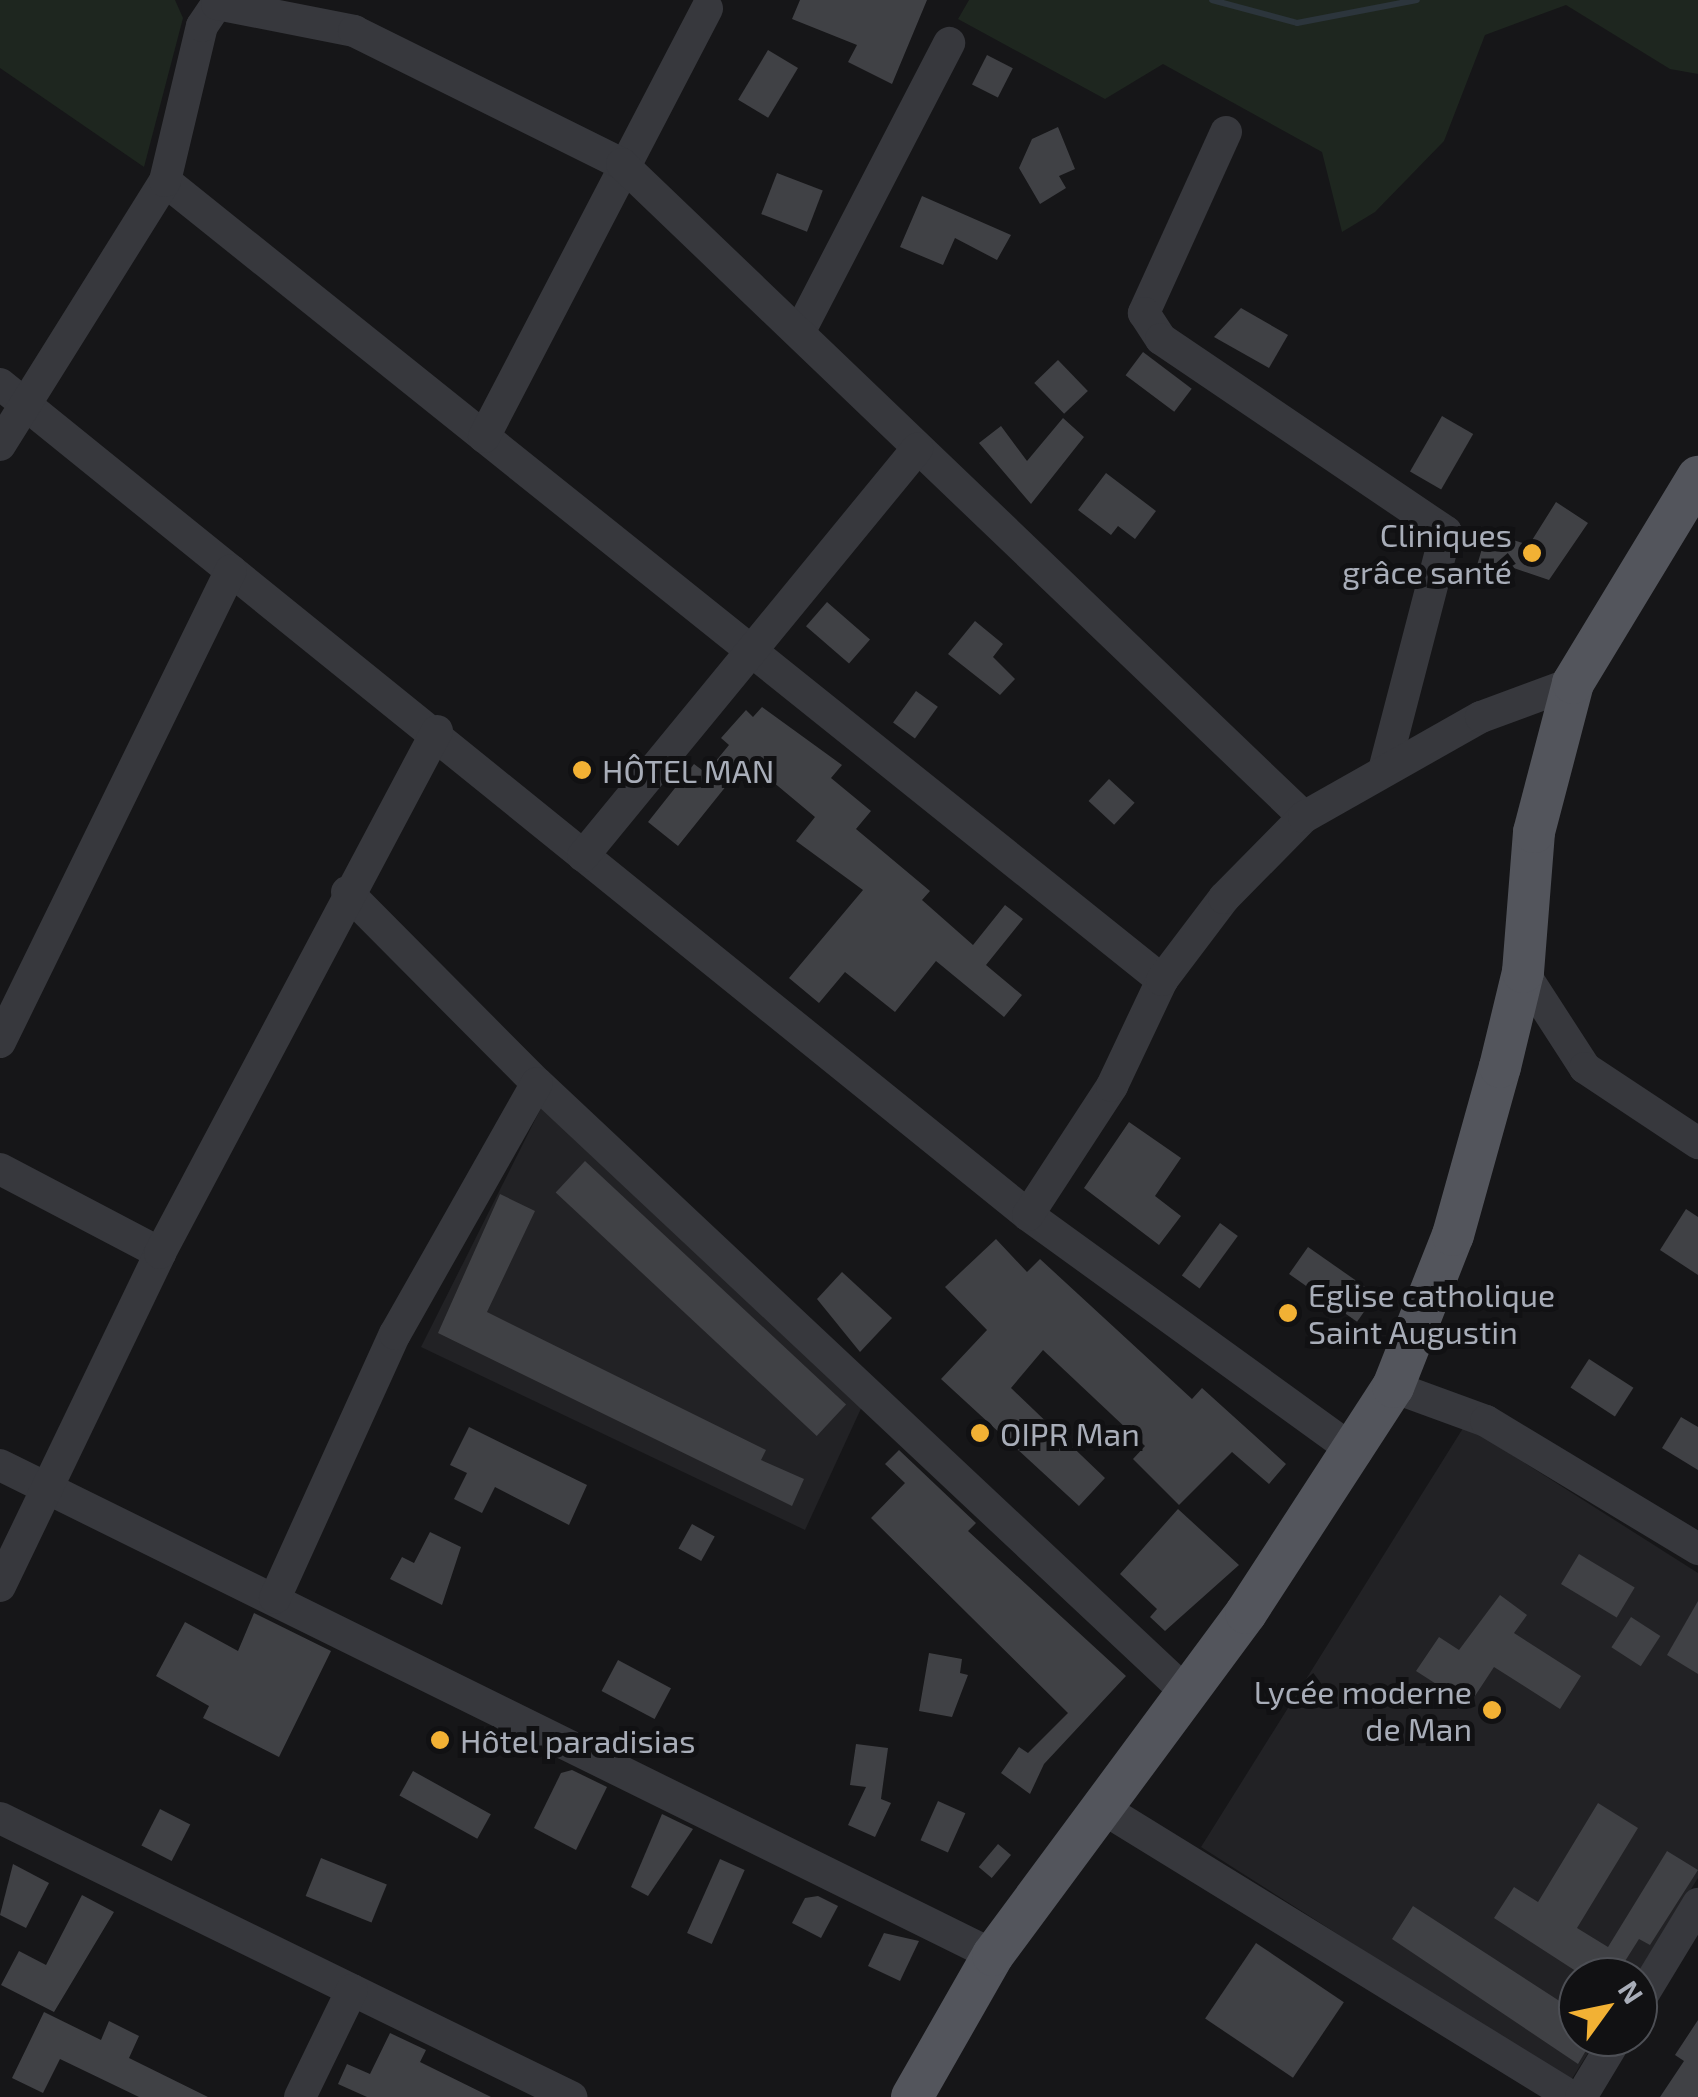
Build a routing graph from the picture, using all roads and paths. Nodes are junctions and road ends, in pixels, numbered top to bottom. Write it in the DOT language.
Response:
graph roads {
  1 [pos="707,9"];
  2 [pos="949,42"];
  3 [pos="1226,132"];
  4 [pos="622,164"];
  5 [pos="165,181"];
  6 [pos="802,327"];
  7 [pos="11,392"];
  8 [pos="484,437"];
  9 [pos="0,445"];
  10 [pos="917,449"];
  11 [pos="1698,477"];
  12 [pos="231,570"];
  13 [pos="747,647"];
  14 [pos="1573,683"];
  15 [pos="437,732"];
  16 [pos="1386,766"];
  17 [pos="1304,818"];
  18 [pos="583,856"];
  19 [pos="348,892"];
  20 [pos="1523,972"];
  21 [pos="1162,980"];
  22 [pos="0,1042"];
  23 [pos="537,1083"];
  24 [pos="1698,1143"];
  25 [pos="0,1169"];
  26 [pos="1028,1216"];
  27 [pos="160,1253"];
  28 [pos="1393,1387"];
  29 [pos="1356,1452"];
  30 [pos="0,1465"];
  31 [pos="50,1491"];
  32 [pos="1698,1550"];
  33 [pos="0,1586"];
  34 [pos="275,1598"];
  35 [pos="1187,1693"];
  36 [pos="1099,1806"];
  37 [pos="0,1818"];
  38 [pos="1698,1904"];
  39 [pos="993,1955"];
  40 [pos="1658,1970"];
  41 [pos="352,1990"];
  42 [pos="1605,2057"];
  43 [pos="300,2097"];
  44 [pos="572,2097"];
  45 [pos="912,2097"];
  46 [pos="1572,2097"];
  47 [pos="1581,2097"];
  1 -- 4 [label="street"];
  2 -- 6 [label="street"];
  3 -- 16 [label="street"];
  4 -- 5 [label="street"];
  4 -- 6 [label="street"];
  4 -- 8 [label="street"];
  5 -- 7 [label="street"];
  5 -- 8 [label="street"];
  6 -- 10 [label="street"];
  7 -- 9 [label="street"];
  7 -- 12 [label="street"];
  8 -- 13 [label="street"];
  10 -- 13 [label="street"];
  10 -- 17 [label="street"];
  11 -- 14 [label="main road"];
  12 -- 15 [label="street"];
  12 -- 22 [label="street"];
  13 -- 18 [label="street"];
  13 -- 21 [label="street"];
  14 -- 16 [label="street"];
  14 -- 20 [label="main road"];
  15 -- 18 [label="street"];
  15 -- 19 [label="street"];
  16 -- 17 [label="street"];
  17 -- 21 [label="street"];
  18 -- 26 [label="street"];
  19 -- 23 [label="street"];
  19 -- 27 [label="street"];
  20 -- 24 [label="street"];
  20 -- 28 [label="main road"];
  21 -- 26 [label="street"];
  23 -- 34 [label="street"];
  23 -- 35 [label="street"];
  25 -- 27 [label="street"];
  26 -- 29 [label="street"];
  27 -- 31 [label="street"];
  28 -- 29 [label="main road"];
  28 -- 32 [label="street"];
  29 -- 35 [label="main road"];
  30 -- 31 [label="street"];
  31 -- 33 [label="street"];
  31 -- 34 [label="street"];
  34 -- 39 [label="street"];
  35 -- 36 [label="main road"];
  36 -- 39 [label="main road"];
  36 -- 46 [label="street"];
  37 -- 41 [label="street"];
  38 -- 40 [label="street"];
  39 -- 45 [label="main road"];
  41 -- 43 [label="street"];
  41 -- 44 [label="street"];
  42 -- 47 [label="street"];
}
